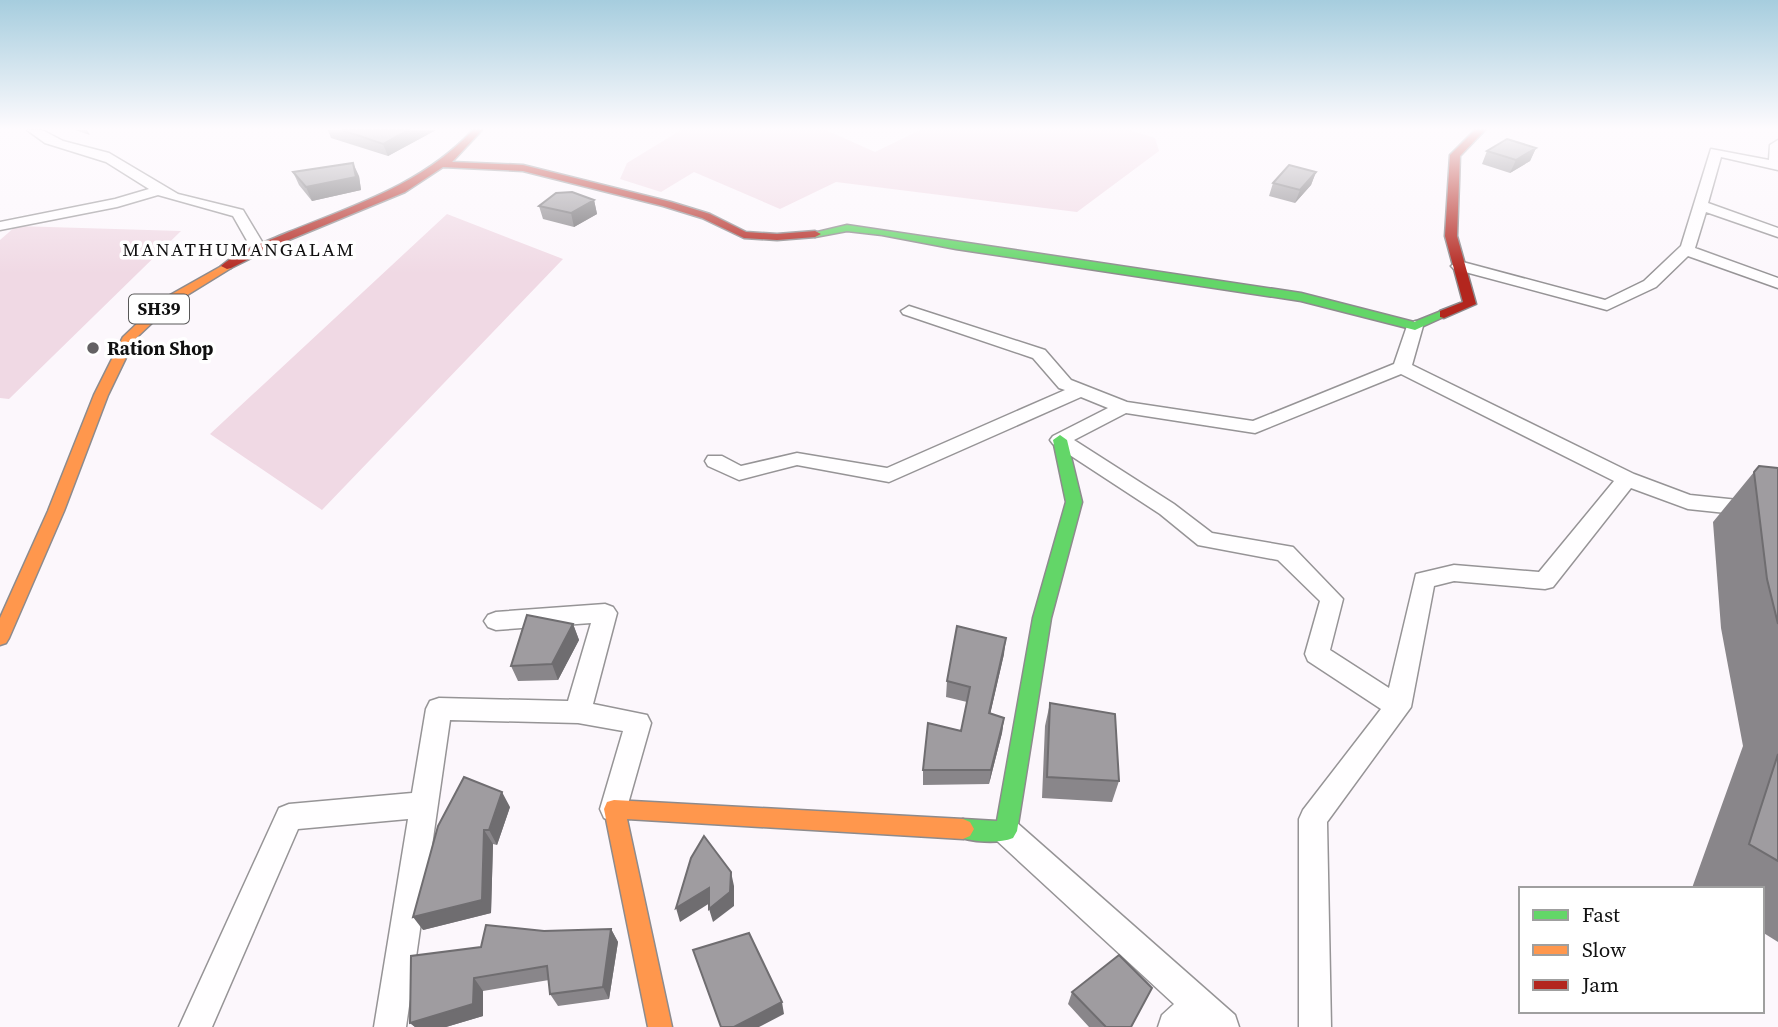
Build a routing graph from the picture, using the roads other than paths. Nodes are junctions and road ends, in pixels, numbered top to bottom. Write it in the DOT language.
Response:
graph roads {
  1 [pos="141,178"];
  2 [pos="420,178"];
  3 [pos="566,178"];
  4 [pos="1454,178"];
  5 [pos="1708,178"];
  6 [pos="160,190"];
  7 [pos="1700,205"];
  8 [pos="0,226"];
  9 [pos="1778,233"];
  10 [pos="260,250"];
  11 [pos="1686,250"];
  12 [pos="1459,266"];
  13 [pos="1778,283"];
  14 [pos="909,311"];
  15 [pos="1415,326"];
  16 [pos="1402,367"];
  17 [pos="1081,390"];
  18 [pos="1123,407"];
  19 [pos="1060,440"];
  20 [pos="715,461"];
  21 [pos="1627,479"];
  22 [pos="1778,520"];
  23 [pos="496,621"];
  24 [pos="0,638"];
  25 [pos="1398,707"];
  26 [pos="578,712"];
  27 [pos="424,805"];
  28 [pos="614,809"];
  29 [pos="1006,831"];
  30 [pos="1197,1004"];
  31 [pos="195,1027"];
  32 [pos="390,1027"];
  33 [pos="660,1027"];
  34 [pos="1174,1027"];
  35 [pos="1223,1027"];
  36 [pos="1315,1027"];
  1 -- 6 [label="street"];
  2 -- 10 [label="street, SH39"];
  3 -- 15 [label="street"];
  4 -- 12 [label="street"];
  5 -- 7 [label="street"];
  6 -- 8 [label="street"];
  6 -- 10 [label="street"];
  7 -- 9 [label="street"];
  7 -- 11 [label="street"];
  10 -- 24 [label="street, SH39"];
  11 -- 12 [label="street"];
  11 -- 13 [label="street"];
  12 -- 15 [label="street"];
  14 -- 17 [label="street"];
  15 -- 16 [label="street"];
  16 -- 18 [label="street"];
  16 -- 21 [label="street"];
  17 -- 18 [label="street"];
  17 -- 20 [label="street"];
  18 -- 19 [label="street"];
  19 -- 25 [label="street"];
  19 -- 29 [label="street"];
  21 -- 22 [label="street"];
  21 -- 25 [label="street"];
  23 -- 26 [label="street"];
  25 -- 36 [label="street"];
  26 -- 27 [label="street"];
  26 -- 28 [label="street"];
  27 -- 31 [label="street"];
  27 -- 32 [label="street"];
  28 -- 29 [label="street"];
  28 -- 33 [label="street"];
  29 -- 30 [label="street"];
  30 -- 34 [label="street"];
  30 -- 35 [label="street"];
}
